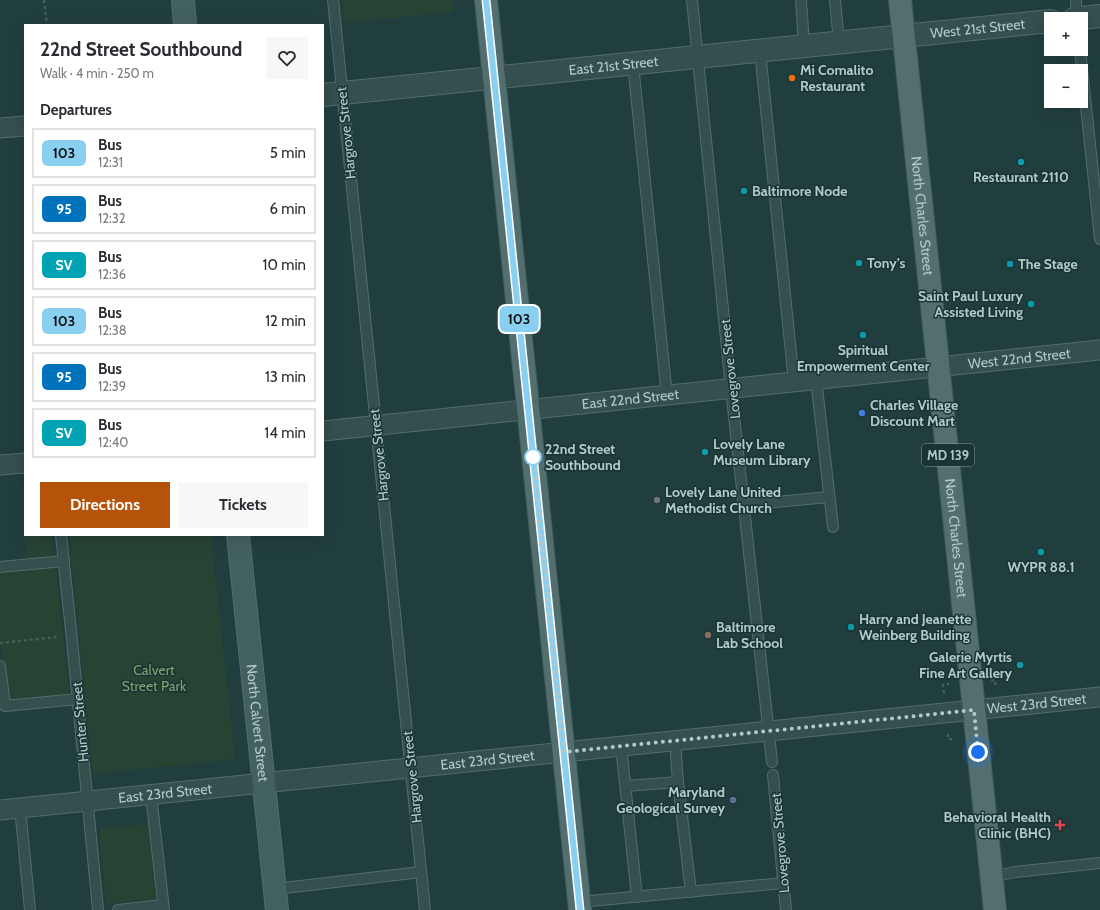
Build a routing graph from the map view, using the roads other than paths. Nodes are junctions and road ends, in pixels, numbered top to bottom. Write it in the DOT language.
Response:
graph roads {
  1 [pos="183,0"];
  2 [pos="333,0"];
  3 [pos="486,0"];
  4 [pos="692,0"];
  5 [pos="800,0"];
  6 [pos="835,0"];
  7 [pos="900,0"];
  8 [pos="1076,0"];
  9 [pos="1077,12"];
  10 [pos="1100,16"];
  11 [pos="1088,18"];
  12 [pos="1044,22"];
  13 [pos="185,24"];
  14 [pos="904,36"];
  15 [pos="839,43"];
  16 [pos="804,46"];
  17 [pos="760,51"];
  18 [pos="1081,56"];
  19 [pos="698,57"];
  20 [pos="633,64"];
  21 [pos="494,78"];
  22 [pos="333,94"];
  23 [pos="24,126"];
  24 [pos="0,128"];
  25 [pos="1100,239"];
  26 [pos="1100,350"];
  27 [pos="938,366"];
  28 [pos="816,380"];
  29 [pos="794,382"];
  30 [pos="731,389"];
  31 [pos="667,396"];
  32 [pos="528,410"];
  33 [pos="376,426"];
  34 [pos="324,431"];
  35 [pos="24,463"];
  36 [pos="0,465"];
  37 [pos="829,497"];
  38 [pos="744,506"];
  39 [pos="832,527"];
  40 [pos="61,536"];
  41 [pos="238,536"];
  42 [pos="64,561"];
  43 [pos="0,567"];
  44 [pos="0,666"];
  45 [pos="1100,697"];
  46 [pos="78,699"];
  47 [pos="974,710"];
  48 [pos="769,731"];
  49 [pos="675,741"];
  50 [pos="621,746"];
  51 [pos="564,752"];
  52 [pos="772,762"];
  53 [pos="411,768"];
  54 [pos="773,775"];
  55 [pos="678,782"];
  56 [pos="264,783"];
  57 [pos="626,786"];
  58 [pos="151,795"];
  59 [pos="87,801"];
  60 [pos="20,808"];
  61 [pos="0,810"];
  62 [pos="1100,863"];
  63 [pos="421,872"];
  64 [pos="992,876"];
  65 [pos="783,883"];
  66 [pos="275,888"];
  67 [pos="691,892"];
  68 [pos="637,897"];
  69 [pos="580,906"];
  70 [pos="164,908"];
  71 [pos="30,910"];
  72 [pos="98,910"];
  73 [pos="118,910"];
  74 [pos="277,910"];
  75 [pos="425,910"];
  76 [pos="786,910"];
  77 [pos="995,910"];
  1 -- 13 [label="main road"];
  2 -- 22 [label="lane, Hargrove Street"];
  3 -- 21 [label="main road"];
  4 -- 19 [label="lane, Lovegrove Street"];
  5 -- 16 [label="lane"];
  6 -- 15 [label="lane"];
  7 -- 14 [label="main road, North Charles Street / MD 139"];
  8 -- 9 [label="lane"];
  10 -- 11 [label="street"];
  12 -- 14 [label="street, West 21st Street"];
  14 -- 15 [label="street, East 21st Street"];
  14 -- 27 [label="main road, North Charles Street / MD 139"];
  15 -- 16 [label="street, East 21st Street"];
  16 -- 17 [label="street, East 21st Street"];
  17 -- 19 [label="street, East 21st Street"];
  17 -- 29 [label="lane"];
  18 -- 25 [label="lane"];
  19 -- 20 [label="street, East 21st Street"];
  19 -- 30 [label="lane, Lovegrove Street"];
  20 -- 21 [label="street, East 21st Street"];
  20 -- 31 [label="lane"];
  21 -- 22 [label="street, East 21st Street"];
  21 -- 32 [label="main road"];
  22 -- 33 [label="lane, Hargrove Street"];
  23 -- 24 [label="street"];
  26 -- 27 [label="street, West 22nd Street"];
  27 -- 28 [label="street, East 22nd Street"];
  27 -- 47 [label="main road, North Charles Street / MD 139"];
  28 -- 29 [label="street, East 22nd Street"];
  28 -- 37 [label="lane"];
  29 -- 30 [label="street, East 22nd Street"];
  30 -- 31 [label="street, East 22nd Street"];
  30 -- 38 [label="lane, Lovegrove Street"];
  31 -- 32 [label="street, East 22nd Street"];
  32 -- 33 [label="street, East 22nd Street"];
  32 -- 51 [label="main road"];
  33 -- 34 [label="street, East 22nd Street"];
  33 -- 53 [label="lane, Hargrove Street"];
  35 -- 36 [label="street"];
  37 -- 38 [label="lane"];
  37 -- 39 [label="lane"];
  38 -- 48 [label="lane, Lovegrove Street"];
  40 -- 42 [label="lane, Hunter Street"];
  41 -- 56 [label="main road, North Calvert Street"];
  42 -- 43 [label="lane"];
  42 -- 46 [label="lane, Hunter Street"];
  44 -- 46 [label="lane"];
  45 -- 47 [label="street, West 23rd Street"];
  46 -- 59 [label="lane, Hunter Street"];
  47 -- 48 [label="street, East 23rd Street"];
  47 -- 64 [label="main road, North Charles Street / MD 139"];
  48 -- 49 [label="street, East 23rd Street"];
  48 -- 52 [label="lane, Lovegrove Street"];
  49 -- 50 [label="street, East 23rd Street"];
  49 -- 55 [label="lane"];
  50 -- 51 [label="street, East 23rd Street"];
  50 -- 57 [label="lane"];
  51 -- 53 [label="street, East 23rd Street"];
  51 -- 69 [label="main road"];
  53 -- 56 [label="street, East 23rd Street"];
  53 -- 63 [label="lane, Hargrove Street"];
  54 -- 65 [label="lane, Lovegrove Street"];
  55 -- 57 [label="lane"];
  55 -- 67 [label="lane"];
  56 -- 58 [label="street, East 23rd Street"];
  56 -- 66 [label="main road, North Calvert Street"];
  57 -- 68 [label="lane"];
  58 -- 59 [label="street, East 23rd Street"];
  58 -- 70 [label="lane"];
  59 -- 60 [label="street, East 23rd Street"];
  59 -- 72 [label="lane, Hunter Street"];
  60 -- 61 [label="street, East 23rd Street"];
  60 -- 71 [label="lane"];
  62 -- 64 [label="lane"];
  63 -- 66 [label="lane"];
  63 -- 75 [label="lane, Hargrove Street"];
  64 -- 77 [label="main road, North Charles Street / MD 139"];
  65 -- 67 [label="lane"];
  65 -- 76 [label="lane, Lovegrove Street"];
  66 -- 74 [label="main road, North Calvert Street"];
  67 -- 68 [label="lane"];
  68 -- 69 [label="lane"];
  70 -- 73 [label="lane"];
}
